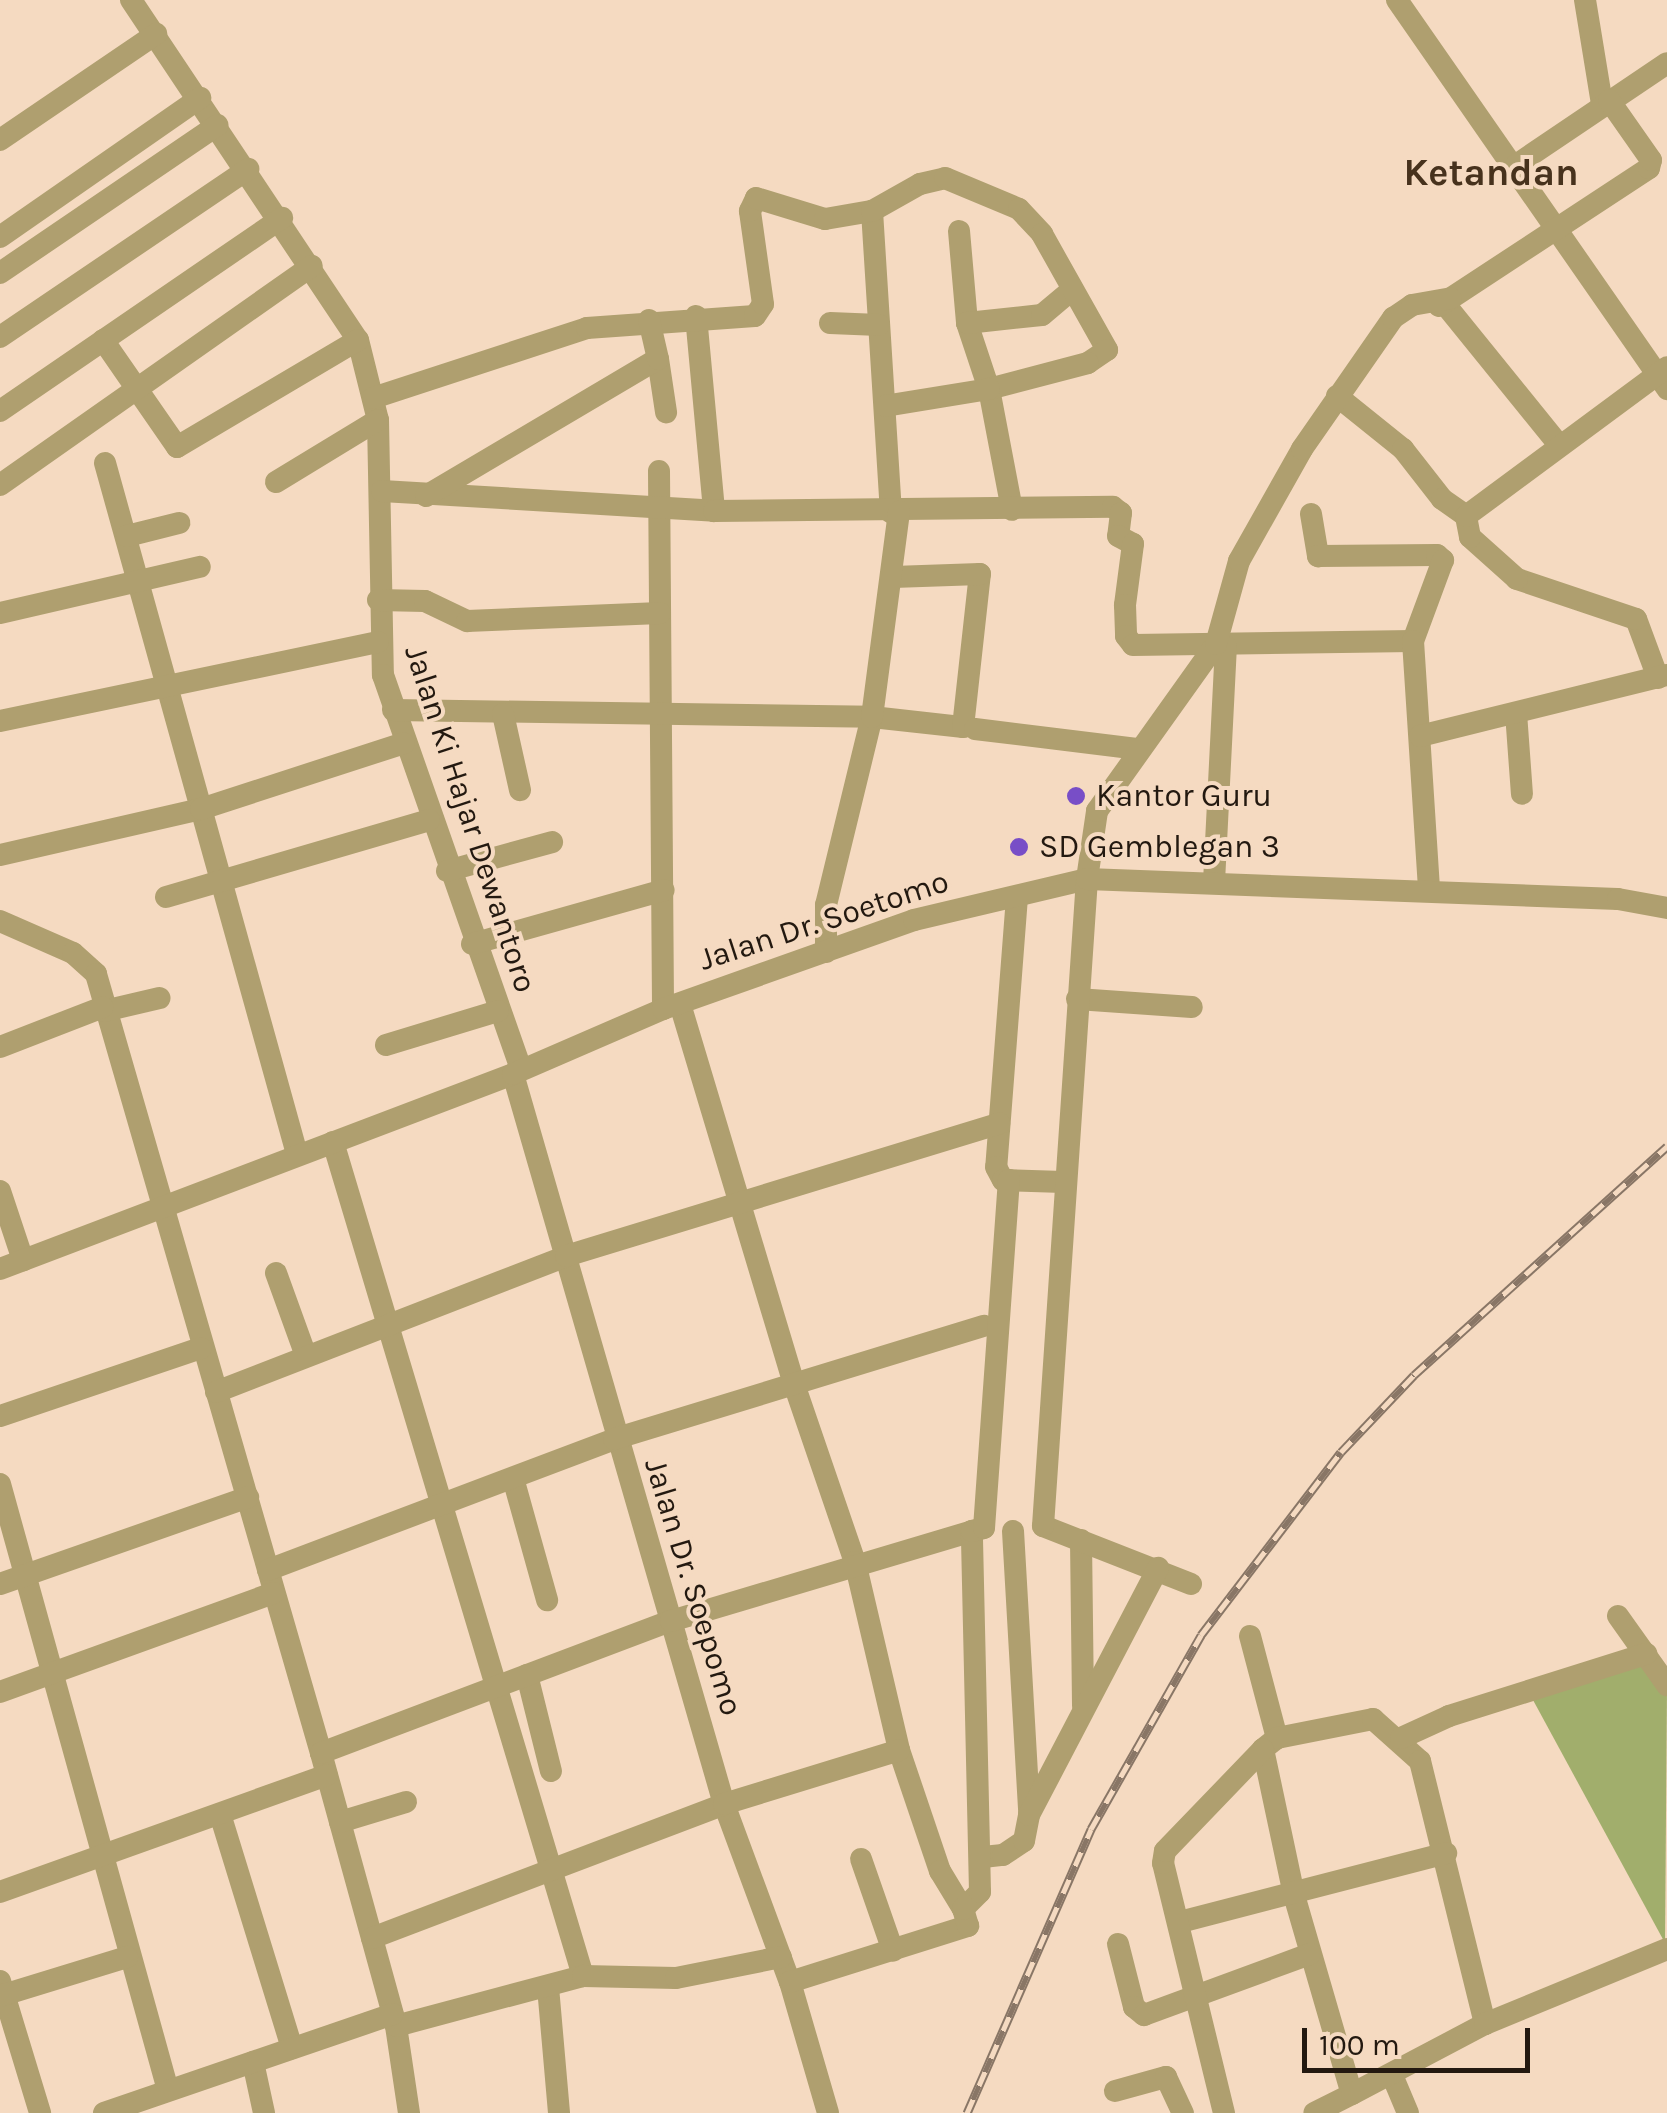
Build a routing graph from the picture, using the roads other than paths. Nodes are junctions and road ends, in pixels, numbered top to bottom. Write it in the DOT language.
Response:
graph roads {
  1 [pos="131,0"];
  2 [pos="1585,0"];
  3 [pos="1400,1"];
  4 [pos="156,34"];
  5 [pos="1667,63"];
  6 [pos="200,98"];
  7 [pos="1605,102"];
  8 [pos="218,125"];
  9 [pos="0,140"];
  10 [pos="1516,165"];
  11 [pos="248,169"];
  12 [pos="872,211"];
  13 [pos="282,218"];
  14 [pos="1554,226"];
  15 [pos="959,231"];
  16 [pos="0,237"];
  17 [pos="312,266"];
  18 [pos="0,273"];
  19 [pos="1072,290"];
  20 [pos="1447,301"];
  21 [pos="696,316"];
  22 [pos="649,320"];
  23 [pos="830,323"];
  24 [pos="967,323"];
  25 [pos="879,325"];
  26 [pos="0,337"];
  27 [pos="103,340"];
  28 [pos="358,340"];
  29 [pos="658,359"];
  30 [pos="1663,376"];
  31 [pos="990,389"];
  32 [pos="136,390"];
  33 [pos="1336,396"];
  34 [pos="885,406"];
  35 [pos="376,409"];
  36 [pos="0,411"];
  37 [pos="666,412"];
  38 [pos="1558,444"];
  39 [pos="105,463"];
  40 [pos="659,471"];
  41 [pos="276,482"];
  42 [pos="0,485"];
  43 [pos="382,490"];
  44 [pos="426,496"];
  45 [pos="658,507"];
  46 [pos="714,510"];
  47 [pos="1012,510"];
  48 [pos="895,512"];
  49 [pos="1311,514"];
  50 [pos="1466,516"];
  51 [pos="179,523"];
  52 [pos="127,536"];
  53 [pos="200,567"];
  54 [pos="893,577"];
  55 [pos="140,580"];
  56 [pos="378,600"];
  57 [pos="0,613"];
  58 [pos="660,613"];
  59 [pos="1413,640"];
  60 [pos="378,642"];
  61 [pos="1221,645"];
  62 [pos="1663,676"];
  63 [pos="168,686"];
  64 [pos="393,710"];
  65 [pos="1516,713"];
  66 [pos="503,714"];
  67 [pos="872,717"];
  68 [pos="664,718"];
  69 [pos="0,721"];
  70 [pos="975,729"];
  71 [pos="1420,736"];
  72 [pos="404,743"];
  73 [pos="1137,749"];
  74 [pos="520,790"];
  75 [pos="1522,794"];
  76 [pos="201,809"];
  77 [pos="429,820"];
  78 [pos="552,842"];
  79 [pos="0,854"];
  80 [pos="447,871"];
  81 [pos="1087,879"];
  82 [pos="1214,882"];
  83 [pos="224,884"];
  84 [pos="664,890"];
  85 [pos="1429,890"];
  86 [pos="1018,897"];
  87 [pos="166,898"];
  88 [pos="0,905"];
  89 [pos="1667,908"];
  90 [pos="0,920"];
  91 [pos="472,944"];
  92 [pos="826,952"];
  93 [pos="160,998"];
  94 [pos="1077,999"];
  95 [pos="672,1007"];
  96 [pos="1192,1007"];
  97 [pos="103,1009"];
  98 [pos="498,1010"];
  99 [pos="386,1045"];
  100 [pos="0,1047"];
  101 [pos="516,1070"];
  102 [pos="1000,1124"];
  103 [pos="333,1142"];
  104 [pos="297,1154"];
  105 [pos="1009,1180"];
  106 [pos="1063,1182"];
  107 [pos="0,1192"];
  108 [pos="742,1198"];
  109 [pos="161,1209"];
  110 [pos="566,1256"];
  111 [pos="23,1260"];
  112 [pos="0,1269"];
  113 [pos="276,1272"];
  114 [pos="388,1324"];
  115 [pos="984,1326"];
  116 [pos="201,1348"];
  117 [pos="306,1356"];
  118 [pos="794,1384"];
  119 [pos="216,1392"];
  120 [pos="0,1416"];
  121 [pos="614,1439"];
  122 [pos="513,1478"];
  123 [pos="0,1484"];
  124 [pos="248,1497"];
  125 [pos="445,1505"];
  126 [pos="1044,1526"];
  127 [pos="978,1529"];
  128 [pos="1013,1531"];
  129 [pos="1082,1540"];
  130 [pos="855,1562"];
  131 [pos="1158,1568"];
  132 [pos="24,1576"];
  133 [pos="271,1581"];
  134 [pos="0,1584"];
  135 [pos="1191,1584"];
  136 [pos="547,1600"];
  137 [pos="1618,1616"];
  138 [pos="671,1622"];
  139 [pos="1250,1636"];
  140 [pos="1646,1654"];
  141 [pos="48,1674"];
  142 [pos="527,1675"];
  143 [pos="1667,1685"];
  144 [pos="496,1686"];
  145 [pos="0,1692"];
  146 [pos="1083,1712"];
  147 [pos="1401,1738"];
  148 [pos="1270,1744"];
  149 [pos="898,1750"];
  150 [pos="324,1764"];
  151 [pos="552,1770"];
  152 [pos="406,1802"];
  153 [pos="724,1804"];
  154 [pos="220,1814"];
  155 [pos="1029,1815"];
  156 [pos="340,1822"];
  157 [pos="1446,1852"];
  158 [pos="983,1857"];
  159 [pos="100,1858"];
  160 [pos="862,1859"];
  161 [pos="548,1870"];
  162 [pos="0,1892"];
  163 [pos="1294,1896"];
  164 [pos="963,1909"];
  165 [pos="1180,1922"];
  166 [pos="372,1938"];
  167 [pos="1118,1944"];
  168 [pos="1667,1949"];
  169 [pos="893,1951"];
  170 [pos="1310,1954"];
  171 [pos="127,1956"];
  172 [pos="781,1957"];
  173 [pos="583,1976"];
  174 [pos="790,1982"];
  175 [pos="548,1987"];
  176 [pos="0,1991"];
  177 [pos="1198,1994"];
  178 [pos="394,2020"];
  179 [pos="1485,2024"];
  180 [pos="292,2048"];
  181 [pos="253,2062"];
  182 [pos="1392,2075"];
  183 [pos="168,2090"];
  184 [pos="1115,2091"];
  185 [pos="1352,2094"];
  186 [pos="40,2113"];
  187 [pos="105,2113"];
  188 [pos="264,2113"];
  189 [pos="409,2113"];
  190 [pos="559,2113"];
  191 [pos="828,2113"];
  192 [pos="1184,2113"];
  193 [pos="1224,2113"];
  194 [pos="1314,2113"];
  195 [pos="1408,2113"];
  1 -- 4 [label="street, Jalan Ki Hajar Dewantoro"];
  2 -- 7 [label="street"];
  3 -- 10 [label="street"];
  4 -- 6 [label="street, Jalan Ki Hajar Dewantoro"];
  4 -- 9 [label="street"];
  5 -- 7 [label="street"];
  6 -- 8 [label="street, Jalan Ki Hajar Dewantoro"];
  6 -- 16 [label="street"];
  7 -- 10 [label="street"];
  7 -- 14 [label="street"];
  8 -- 11 [label="street, Jalan Ki Hajar Dewantoro"];
  8 -- 18 [label="street"];
  10 -- 14 [label="street"];
  11 -- 13 [label="street, Jalan Ki Hajar Dewantoro"];
  11 -- 26 [label="street"];
  12 -- 19 [label="street"];
  12 -- 21 [label="street"];
  12 -- 25 [label="street"];
  13 -- 17 [label="street, Jalan Ki Hajar Dewantoro"];
  13 -- 27 [label="street"];
  14 -- 20 [label="street"];
  14 -- 30 [label="street"];
  15 -- 24 [label="street"];
  17 -- 28 [label="street, Jalan Ki Hajar Dewantoro"];
  17 -- 32 [label="street"];
  19 -- 24 [label="street"];
  19 -- 31 [label="street"];
  20 -- 33 [label="street"];
  20 -- 38 [label="street"];
  21 -- 22 [label="street"];
  21 -- 46 [label="street"];
  22 -- 29 [label="street"];
  22 -- 35 [label="street"];
  23 -- 25 [label="street"];
  24 -- 31 [label="street"];
  25 -- 34 [label="street"];
  27 -- 32 [label="street"];
  27 -- 36 [label="street"];
  28 -- 32 [label="street"];
  28 -- 35 [label="street, Jalan Ki Hajar Dewantoro"];
  29 -- 37 [label="street"];
  29 -- 44 [label="street"];
  30 -- 38 [label="street"];
  31 -- 34 [label="street"];
  31 -- 47 [label="street"];
  32 -- 42 [label="street"];
  33 -- 50 [label="street"];
  33 -- 61 [label="street"];
  34 -- 48 [label="street"];
  35 -- 41 [label="street"];
  35 -- 43 [label="street, Jalan Ki Hajar Dewantoro"];
  38 -- 50 [label="street"];
  39 -- 52 [label="street"];
  40 -- 45 [label="street"];
  43 -- 44 [label="street"];
  43 -- 56 [label="street, Jalan Ki Hajar Dewantoro"];
  44 -- 45 [label="street"];
  45 -- 46 [label="street"];
  45 -- 58 [label="street"];
  46 -- 48 [label="street"];
  47 -- 48 [label="street"];
  47 -- 61 [label="street"];
  48 -- 54 [label="street"];
  49 -- 59 [label="street"];
  50 -- 62 [label="street"];
  51 -- 52 [label="street"];
  52 -- 55 [label="street"];
  53 -- 55 [label="street"];
  54 -- 67 [label="street"];
  54 -- 67 [label="street"];
  55 -- 57 [label="street"];
  55 -- 63 [label="street"];
  56 -- 58 [label="street"];
  56 -- 60 [label="street, Jalan Ki Hajar Dewantoro"];
  58 -- 68 [label="street"];
  59 -- 61 [label="street"];
  59 -- 71 [label="street"];
  60 -- 63 [label="street"];
  60 -- 64 [label="street, Jalan Ki Hajar Dewantoro"];
  61 -- 73 [label="street"];
  61 -- 82 [label="street"];
  62 -- 65 [label="street"];
  63 -- 69 [label="street"];
  63 -- 76 [label="street"];
  64 -- 66 [label="street"];
  64 -- 72 [label="street, Jalan Ki Hajar Dewantoro"];
  65 -- 71 [label="street"];
  65 -- 75 [label="street"];
  66 -- 68 [label="street"];
  66 -- 74 [label="street"];
  67 -- 68 [label="street"];
  67 -- 92 [label="street"];
  68 -- 84 [label="street"];
  70 -- 73 [label="street"];
  71 -- 85 [label="street"];
  72 -- 76 [label="street"];
  72 -- 77 [label="street, Jalan Ki Hajar Dewantoro"];
  73 -- 81 [label="street"];
  76 -- 79 [label="street"];
  76 -- 83 [label="street"];
  77 -- 80 [label="street, Jalan Ki Hajar Dewantoro"];
  77 -- 83 [label="street"];
  78 -- 80 [label="street"];
  80 -- 91 [label="street, Jalan Ki Hajar Dewantoro"];
  81 -- 82 [label="street, Jalan Dr. Soetomo"];
  81 -- 86 [label="street, Jalan Dr. Soetomo"];
  81 -- 94 [label="street"];
  82 -- 85 [label="street, Jalan Dr. Soetomo"];
  83 -- 87 [label="street"];
  83 -- 104 [label="street"];
  84 -- 91 [label="street"];
  84 -- 95 [label="street"];
  85 -- 89 [label="street, Jalan Dr. Soetomo"];
  86 -- 92 [label="street, Jalan Dr. Soetomo"];
  86 -- 102 [label="street"];
  88 -- 90 [label="street"];
  90 -- 97 [label="street"];
  91 -- 98 [label="street, Jalan Ki Hajar Dewantoro"];
  92 -- 95 [label="street, Jalan Dr. Soetomo"];
  93 -- 97 [label="street"];
  94 -- 96 [label="street"];
  94 -- 106 [label="street"];
  95 -- 101 [label="street, Jalan Dr. Soetomo"];
  95 -- 108 [label="street"];
  97 -- 100 [label="street"];
  97 -- 109 [label="street"];
  98 -- 99 [label="street"];
  98 -- 101 [label="street, Jalan Ki Hajar Dewantoro"];
  101 -- 103 [label="street, Jalan Dr. Soetomo"];
  101 -- 110 [label="street, Jalan Dr. Soepomo"];
  102 -- 105 [label="street"];
  102 -- 108 [label="street"];
  103 -- 104 [label="street, Jalan Dr. Soetomo"];
  103 -- 114 [label="street"];
  104 -- 109 [label="street, Jalan Dr. Soetomo"];
  105 -- 106 [label="street"];
  105 -- 127 [label="street"];
  106 -- 126 [label="street"];
  107 -- 111 [label="street"];
  108 -- 110 [label="street"];
  108 -- 118 [label="street"];
  109 -- 111 [label="street, Jalan Dr. Soetomo"];
  109 -- 116 [label="street"];
  110 -- 114 [label="street"];
  110 -- 121 [label="street, Jalan Dr. Soepomo"];
  111 -- 112 [label="street, Jalan Dr. Soetomo"];
  113 -- 117 [label="street"];
  114 -- 117 [label="street"];
  114 -- 125 [label="street"];
  115 -- 118 [label="street"];
  116 -- 119 [label="street"];
  116 -- 120 [label="street"];
  117 -- 119 [label="street"];
  118 -- 121 [label="street"];
  118 -- 130 [label="street"];
  119 -- 124 [label="street"];
  121 -- 122 [label="street"];
  121 -- 138 [label="street, Jalan Dr. Soepomo"];
  122 -- 125 [label="street"];
  122 -- 136 [label="street"];
  123 -- 132 [label="street"];
  124 -- 132 [label="street"];
  124 -- 133 [label="street"];
  125 -- 133 [label="street"];
  125 -- 144 [label="street"];
  126 -- 128 [label="street"];
  126 -- 129 [label="street"];
  127 -- 128 [label="street"];
  127 -- 130 [label="street"];
  127 -- 158 [label="street"];
  128 -- 155 [label="street"];
  129 -- 131 [label="street"];
  129 -- 146 [label="street"];
  130 -- 138 [label="street"];
  130 -- 149 [label="street"];
  131 -- 135 [label="street"];
  131 -- 146 [label="street"];
  132 -- 134 [label="street"];
  132 -- 141 [label="street"];
  133 -- 141 [label="street"];
  133 -- 150 [label="street"];
  137 -- 140 [label="street"];
  138 -- 142 [label="street"];
  138 -- 153 [label="street, Jalan Dr. Soepomo"];
  139 -- 148 [label="street"];
  140 -- 143 [label="street"];
  140 -- 147 [label="street"];
  141 -- 145 [label="street"];
  141 -- 159 [label="street"];
  142 -- 144 [label="street"];
  142 -- 151 [label="street"];
  144 -- 150 [label="street"];
  144 -- 161 [label="street"];
  146 -- 155 [label="street"];
  147 -- 148 [label="street"];
  147 -- 157 [label="street"];
  148 -- 163 [label="street"];
  148 -- 165 [label="street"];
  149 -- 153 [label="street"];
  149 -- 164 [label="street"];
  150 -- 154 [label="street"];
  150 -- 156 [label="street"];
  152 -- 156 [label="street"];
  153 -- 161 [label="street"];
  153 -- 172 [label="street, Jalan Dr. Soepomo"];
  154 -- 159 [label="street"];
  154 -- 180 [label="street"];
  155 -- 158 [label="street"];
  156 -- 166 [label="street"];
  157 -- 163 [label="street"];
  157 -- 179 [label="street"];
  158 -- 164 [label="street"];
  159 -- 162 [label="street"];
  159 -- 171 [label="street"];
  160 -- 169 [label="street"];
  161 -- 166 [label="street"];
  161 -- 173 [label="street"];
  163 -- 165 [label="street"];
  163 -- 170 [label="street"];
  164 -- 169 [label="street"];
  165 -- 177 [label="street"];
  166 -- 178 [label="street"];
  167 -- 177 [label="street"];
  168 -- 179 [label="street"];
  169 -- 174 [label="street"];
  170 -- 177 [label="street"];
  170 -- 185 [label="street"];
  171 -- 176 [label="street"];
  171 -- 183 [label="street"];
  172 -- 173 [label="street"];
  172 -- 174 [label="street, Jalan Dr. Soepomo"];
  173 -- 175 [label="street"];
  174 -- 191 [label="street, Jalan Dr. Soepomo"];
  175 -- 178 [label="street"];
  175 -- 190 [label="street"];
  176 -- 186 [label="street"];
  177 -- 193 [label="street"];
  178 -- 180 [label="street"];
  178 -- 189 [label="street"];
  179 -- 182 [label="street"];
  180 -- 181 [label="street"];
  181 -- 183 [label="street"];
  181 -- 188 [label="street"];
  182 -- 185 [label="street"];
  182 -- 195 [label="street"];
  183 -- 187 [label="street"];
  184 -- 192 [label="street"];
  185 -- 194 [label="street"];
}
